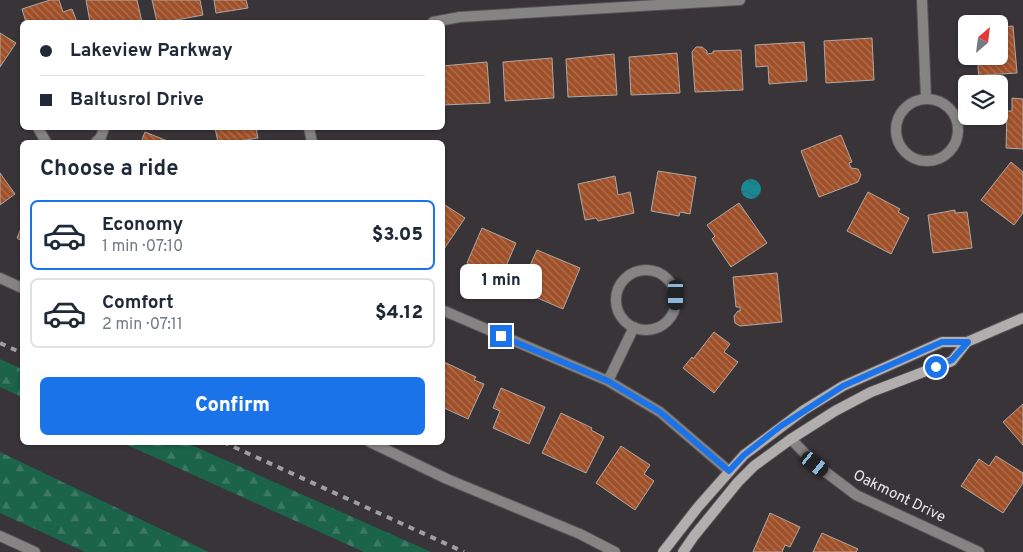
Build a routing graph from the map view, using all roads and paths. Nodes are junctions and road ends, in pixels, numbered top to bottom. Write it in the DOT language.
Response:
graph roads {
  1 [pos="740,0"];
  2 [pos="922,0"];
  3 [pos="444,20"];
  4 [pos="926,99"];
  5 [pos="0,278"];
  6 [pos="20,287"];
  7 [pos="445,311"];
  8 [pos="1023,318"];
  9 [pos="634,327"];
  10 [pos="968,342"];
  11 [pos="608,381"];
  12 [pos="791,439"];
  13 [pos="376,445"];
  14 [pos="729,471"];
  15 [pos="0,536"];
  16 [pos="35,552"];
  17 [pos="615,552"];
  18 [pos="663,552"];
  19 [pos="683,552"];
  20 [pos="979,552"];
  1 -- 3 [label="street"];
  2 -- 4 [label="street"];
  4 -- 4 [label="street"];
  5 -- 6 [label="street"];
  7 -- 11 [label="street"];
  8 -- 10 [label="street"];
  9 -- 9 [label="street"];
  9 -- 11 [label="street"];
  10 -- 12 [label="street"];
  10 -- 14 [label="street"];
  11 -- 14 [label="street"];
  12 -- 19 [label="street"];
  12 -- 20 [label="street, Oakmont Drive"];
  13 -- 17 [label="street"];
  14 -- 18 [label="street"];
  15 -- 16 [label="street"];
}
